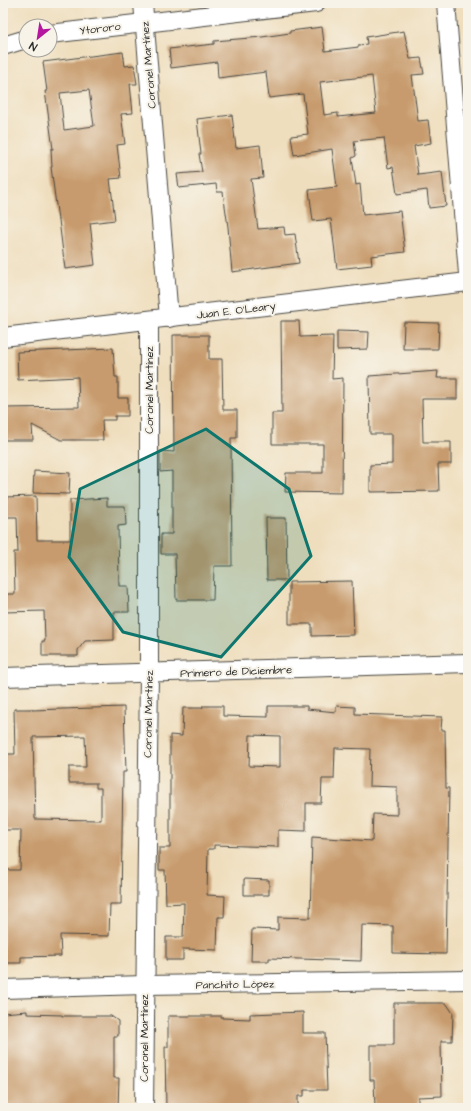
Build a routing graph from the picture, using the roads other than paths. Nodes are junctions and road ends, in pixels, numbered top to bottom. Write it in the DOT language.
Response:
graph roads {
  1 [pos="142,3"];
  2 [pos="316,3"];
  3 [pos="446,3"];
  4 [pos="144,23"];
  5 [pos="58,33"];
  6 [pos="18,41"];
  7 [pos="3,46"];
  8 [pos="468,274"];
  9 [pos="468,282"];
  10 [pos="169,318"];
  11 [pos="150,320"];
  12 [pos="3,337"];
  13 [pos="468,663"];
  14 [pos="149,674"];
  15 [pos="3,678"];
  16 [pos="468,980"];
  17 [pos="145,985"];
  18 [pos="3,989"];
  19 [pos="144,1108"];
  1 -- 4 [label="street, Coronel Martínez"];
  2 -- 4 [label="street, Ytororo"];
  3 -- 8 [label="street"];
  4 -- 5 [label="street, Ytororo"];
  4 -- 10 [label="street, Coronel Martínez"];
  6 -- 7 [label="street"];
  9 -- 10 [label="street, Juan E. O'Leary"];
  10 -- 11 [label="street, Juan E. O'Leary"];
  11 -- 12 [label="street, Juan E. O'Leary"];
  11 -- 14 [label="street, Coronel Martínez"];
  13 -- 14 [label="street, Primero de Diciembre"];
  14 -- 15 [label="street, Primero de Diciembre"];
  14 -- 17 [label="street, Coronel Martínez"];
  16 -- 17 [label="street, Panchito López"];
  17 -- 18 [label="street, Panchito López"];
  17 -- 19 [label="street, Coronel Martínez"];
}
